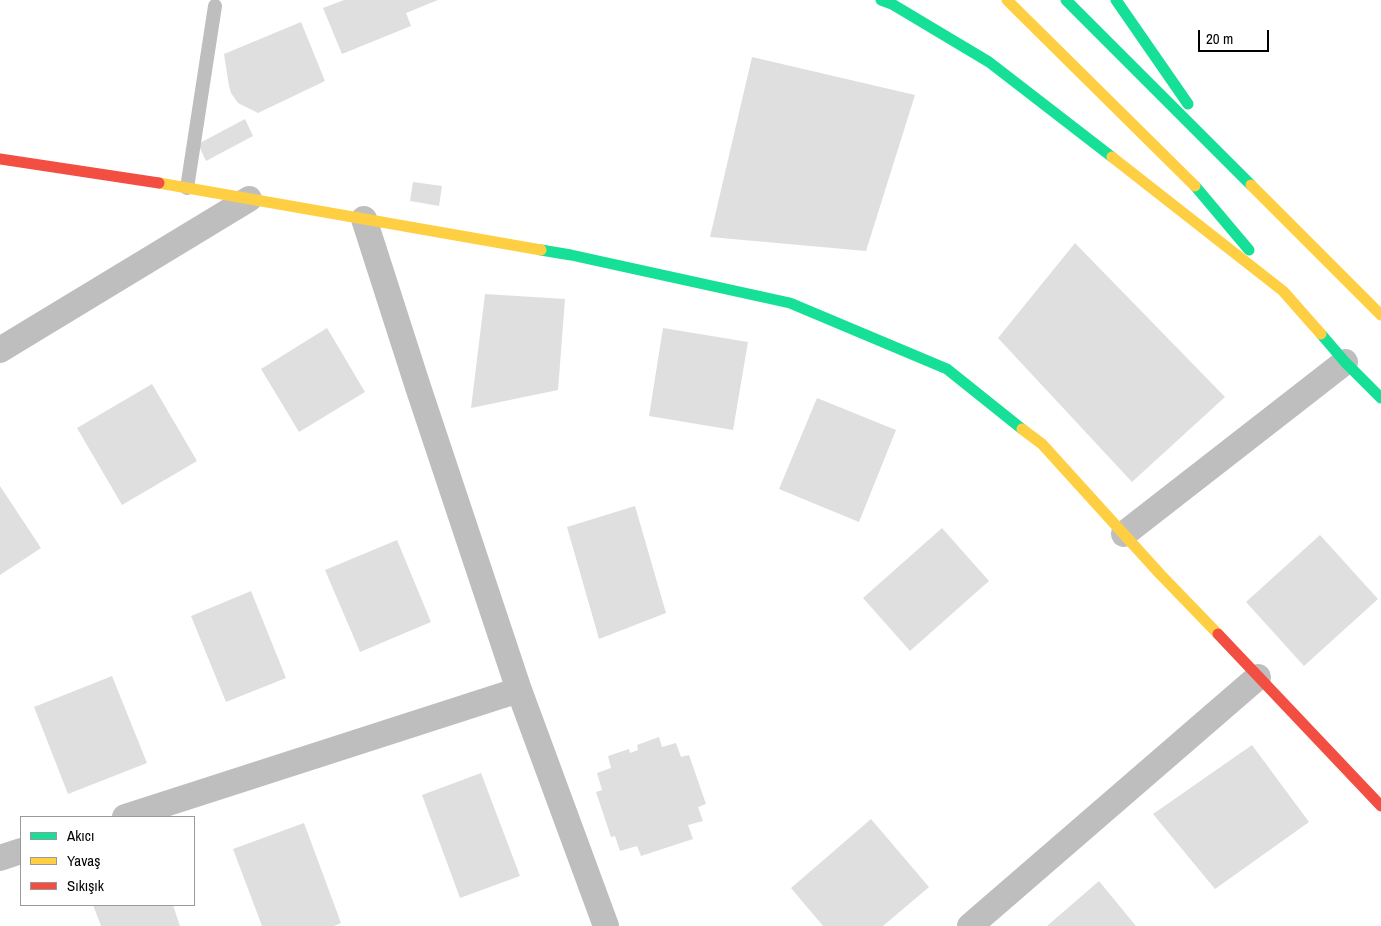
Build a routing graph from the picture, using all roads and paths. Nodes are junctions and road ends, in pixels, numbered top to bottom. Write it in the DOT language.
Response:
graph roads {
  1 [pos="882,0"];
  2 [pos="1007,0"];
  3 [pos="1066,0"];
  4 [pos="1116,0"];
  5 [pos="215,6"];
  6 [pos="0,158"];
  7 [pos="1225,159"];
  8 [pos="187,188"];
  9 [pos="249,199"];
  10 [pos="364,219"];
  11 [pos="1282,291"];
  12 [pos="1381,315"];
  13 [pos="0,350"];
  14 [pos="1345,362"];
  15 [pos="1381,398"];
  16 [pos="1124,534"];
  17 [pos="1258,676"];
  18 [pos="519,690"];
  19 [pos="1381,806"];
  20 [pos="128,816"];
  21 [pos="20,851"];
  22 [pos="0,858"];
  23 [pos="606,926"];
  24 [pos="970,926"];
  1 -- 11 [label="main road"];
  2 -- 11 [label="main road"];
  3 -- 7 [label="main road"];
  4 -- 7 [label="main road"];
  5 -- 8 [label="lane"];
  6 -- 8 [label="main road"];
  7 -- 12 [label="main road"];
  8 -- 9 [label="main road"];
  9 -- 10 [label="main road"];
  9 -- 13 [label="street"];
  10 -- 16 [label="main road"];
  10 -- 18 [label="street"];
  11 -- 14 [label="main road"];
  14 -- 15 [label="main road"];
  14 -- 16 [label="street"];
  16 -- 17 [label="main road"];
  17 -- 19 [label="main road"];
  17 -- 24 [label="street"];
  18 -- 20 [label="street"];
  18 -- 23 [label="street"];
  21 -- 22 [label="street"];
}
